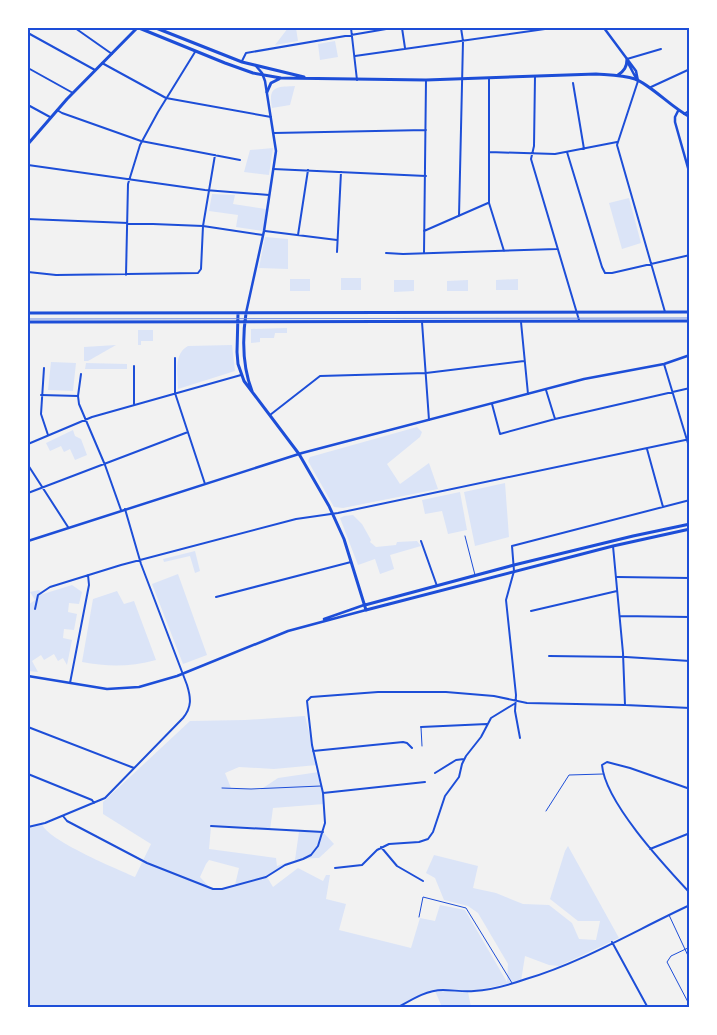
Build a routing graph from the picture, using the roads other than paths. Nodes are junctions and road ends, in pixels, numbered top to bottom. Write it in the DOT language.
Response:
graph roads {
  1 [pos="75,28"];
  2 [pos="138,28"];
  3 [pos="156,28"];
  4 [pos="351,28"];
  5 [pos="392,28"];
  6 [pos="402,28"];
  7 [pos="461,28"];
  8 [pos="552,28"];
  9 [pos="604,28"];
  10 [pos="28,33"];
  11 [pos="352,35"];
  12 [pos="463,41"];
  13 [pos="405,48"];
  14 [pos="661,50"];
  15 [pos="195,52"];
  16 [pos="112,54"];
  17 [pos="355,56"];
  18 [pos="627,60"];
  19 [pos="242,62"];
  20 [pos="102,63"];
  21 [pos="256,66"];
  22 [pos="28,68"];
  23 [pos="690,69"];
  24 [pos="95,70"];
  25 [pos="617,75"];
  26 [pos="264,76"];
  27 [pos="535,76"];
  28 [pos="282,78"];
  29 [pos="490,78"];
  30 [pos="310,79"];
  31 [pos="462,79"];
  32 [pos="357,80"];
  33 [pos="426,80"];
  34 [pos="638,81"];
  35 [pos="573,83"];
  36 [pos="650,88"];
  37 [pos="267,92"];
  38 [pos="73,93"];
  39 [pos="166,98"];
  40 [pos="28,106"];
  41 [pos="57,110"];
  42 [pos="690,110"];
  43 [pos="678,111"];
  44 [pos="684,114"];
  45 [pos="50,117"];
  46 [pos="271,117"];
  47 [pos="690,118"];
  48 [pos="426,130"];
  49 [pos="274,133"];
  50 [pos="141,141"];
  51 [pos="618,142"];
  52 [pos="28,144"];
  53 [pos="584,149"];
  54 [pos="488,152"];
  55 [pos="568,152"];
  56 [pos="532,153"];
  57 [pos="215,155"];
  58 [pos="240,160"];
  59 [pos="28,165"];
  60 [pos="273,169"];
  61 [pos="308,170"];
  62 [pos="341,172"];
  63 [pos="690,175"];
  64 [pos="426,176"];
  65 [pos="129,180"];
  66 [pos="208,190"];
  67 [pos="269,195"];
  68 [pos="489,203"];
  69 [pos="459,216"];
  70 [pos="28,220"];
  71 [pos="127,223"];
  72 [pos="203,226"];
  73 [pos="424,232"];
  74 [pos="263,233"];
  75 [pos="298,235"];
  76 [pos="337,240"];
  77 [pos="557,249"];
  78 [pos="504,251"];
  79 [pos="336,252"];
  80 [pos="386,253"];
  81 [pos="424,253"];
  82 [pos="690,255"];
  83 [pos="651,264"];
  84 [pos="28,272"];
  85 [pos="126,275"];
  86 [pos="665,312"];
  87 [pos="690,312"];
  88 [pos="28,313"];
  89 [pos="238,313"];
  90 [pos="246,313"];
  91 [pos="577,313"];
  92 [pos="690,321"];
  93 [pos="28,322"];
  94 [pos="422,322"];
  95 [pos="521,322"];
  96 [pos="580,322"];
  97 [pos="238,323"];
  98 [pos="245,323"];
  99 [pos="690,356"];
  100 [pos="175,358"];
  101 [pos="524,362"];
  102 [pos="664,364"];
  103 [pos="134,366"];
  104 [pos="44,368"];
  105 [pos="426,373"];
  106 [pos="81,374"];
  107 [pos="241,375"];
  108 [pos="690,388"];
  109 [pos="546,390"];
  110 [pos="175,393"];
  111 [pos="253,393"];
  112 [pos="673,393"];
  113 [pos="528,394"];
  114 [pos="41,395"];
  115 [pos="78,396"];
  116 [pos="492,404"];
  117 [pos="134,405"];
  118 [pos="270,415"];
  119 [pos="555,419"];
  120 [pos="85,420"];
  121 [pos="429,420"];
  122 [pos="188,432"];
  123 [pos="48,435"];
  124 [pos="690,439"];
  125 [pos="686,440"];
  126 [pos="28,444"];
  127 [pos="647,448"];
  128 [pos="690,450"];
  129 [pos="299,454"];
  130 [pos="28,465"];
  131 [pos="105,465"];
  132 [pos="205,484"];
  133 [pos="41,488"];
  134 [pos="28,494"];
  135 [pos="690,500"];
  136 [pos="663,507"];
  137 [pos="123,510"];
  138 [pos="333,513"];
  139 [pos="690,524"];
  140 [pos="68,527"];
  141 [pos="690,529"];
  142 [pos="465,536"];
  143 [pos="28,541"];
  144 [pos="421,541"];
  145 [pos="613,546"];
  146 [pos="140,561"];
  147 [pos="351,562"];
  148 [pos="514,565"];
  149 [pos="514,571"];
  150 [pos="88,575"];
  151 [pos="475,575"];
  152 [pos="616,577"];
  153 [pos="690,578"];
  154 [pos="437,586"];
  155 [pos="617,591"];
  156 [pos="216,597"];
  157 [pos="364,605"];
  158 [pos="35,609"];
  159 [pos="366,610"];
  160 [pos="531,611"];
  161 [pos="620,616"];
  162 [pos="690,617"];
  163 [pos="321,621"];
  164 [pos="549,656"];
  165 [pos="623,657"];
  166 [pos="690,661"];
  167 [pos="182,674"];
  168 [pos="28,676"];
  169 [pos="70,683"];
  170 [pos="515,701"];
  171 [pos="625,705"];
  172 [pos="690,708"];
  173 [pos="487,724"];
  174 [pos="421,726"];
  175 [pos="28,727"];
  176 [pos="520,738"];
  177 [pos="422,746"];
  178 [pos="412,748"];
  179 [pos="313,751"];
  180 [pos="464,759"];
  181 [pos="134,768"];
  182 [pos="435,773"];
  183 [pos="28,774"];
  184 [pos="604,774"];
  185 [pos="425,782"];
  186 [pos="322,786"];
  187 [pos="222,788"];
  188 [pos="690,789"];
  189 [pos="323,793"];
  190 [pos="94,803"];
  191 [pos="546,811"];
  192 [pos="63,816"];
  193 [pos="211,826"];
  194 [pos="28,827"];
  195 [pos="322,832"];
  196 [pos="690,833"];
  197 [pos="381,847"];
  198 [pos="650,849"];
  199 [pos="335,868"];
  200 [pos="423,881"];
  201 [pos="690,893"];
  202 [pos="690,905"];
  203 [pos="669,914"];
  204 [pos="419,917"];
  205 [pos="612,942"];
  206 [pos="690,947"];
  207 [pos="685,949"];
  208 [pos="690,960"];
  209 [pos="512,984"];
  210 [pos="689,1004"];
  211 [pos="397,1008"];
  212 [pos="648,1008"];
  1 -- 16 [label="street"];
  2 -- 15 [label="main road"];
  2 -- 16 [label="main road"];
  3 -- 19 [label="main road"];
  4 -- 11 [label="street"];
  5 -- 11 [label="street"];
  6 -- 13 [label="street"];
  7 -- 12 [label="street"];
  8 -- 12 [label="street"];
  9 -- 18 [label="street"];
  10 -- 24 [label="street"];
  11 -- 17 [label="street"];
  11 -- 19 [label="street"];
  12 -- 13 [label="street"];
  12 -- 31 [label="street"];
  13 -- 17 [label="street"];
  14 -- 18 [label="street"];
  15 -- 26 [label="main road"];
  15 -- 39 [label="street"];
  16 -- 20 [label="main road"];
  17 -- 32 [label="street"];
  18 -- 25 [label="main road"];
  18 -- 34 [label="street"];
  19 -- 21 [label="main road"];
  20 -- 24 [label="main road"];
  20 -- 39 [label="street"];
  21 -- 26 [label="street"];
  21 -- 30 [label="main road"];
  22 -- 38 [label="street"];
  23 -- 36 [label="street"];
  24 -- 38 [label="main road"];
  25 -- 27 [label="main road"];
  25 -- 34 [label="main road"];
  26 -- 28 [label="main road"];
  26 -- 37 [label="street"];
  27 -- 29 [label="main road"];
  27 -- 56 [label="street"];
  28 -- 30 [label="main road"];
  28 -- 37 [label="main road"];
  29 -- 31 [label="main road"];
  29 -- 54 [label="street"];
  30 -- 32 [label="main road"];
  31 -- 33 [label="main road"];
  31 -- 69 [label="street"];
  32 -- 33 [label="main road"];
  33 -- 48 [label="street"];
  34 -- 36 [label="main road"];
  34 -- 51 [label="street"];
  35 -- 53 [label="street"];
  36 -- 43 [label="main road"];
  37 -- 46 [label="street"];
  38 -- 41 [label="main road"];
  39 -- 46 [label="street"];
  39 -- 50 [label="street"];
  40 -- 45 [label="street"];
  41 -- 45 [label="main road"];
  41 -- 50 [label="street"];
  42 -- 44 [label="street"];
  43 -- 44 [label="main road"];
  43 -- 63 [label="street"];
  44 -- 47 [label="main road"];
  45 -- 52 [label="main road"];
  46 -- 49 [label="street"];
  48 -- 49 [label="street"];
  48 -- 64 [label="street"];
  49 -- 60 [label="street"];
  50 -- 57 [label="street"];
  50 -- 65 [label="street"];
  51 -- 53 [label="street"];
  51 -- 83 [label="street"];
  53 -- 55 [label="street"];
  54 -- 56 [label="street"];
  54 -- 68 [label="street"];
  55 -- 56 [label="street"];
  55 -- 83 [label="street"];
  56 -- 77 [label="street"];
  57 -- 58 [label="street"];
  57 -- 66 [label="street"];
  59 -- 65 [label="street"];
  60 -- 61 [label="street"];
  60 -- 67 [label="street"];
  61 -- 62 [label="street"];
  61 -- 75 [label="street"];
  62 -- 64 [label="street"];
  62 -- 76 [label="street"];
  64 -- 73 [label="street"];
  65 -- 66 [label="street"];
  65 -- 71 [label="street"];
  66 -- 67 [label="street"];
  66 -- 72 [label="street"];
  67 -- 74 [label="street"];
  68 -- 69 [label="street"];
  68 -- 78 [label="street"];
  69 -- 73 [label="street"];
  70 -- 71 [label="street"];
  71 -- 72 [label="street"];
  71 -- 85 [label="street"];
  72 -- 74 [label="street"];
  72 -- 85 [label="street"];
  73 -- 81 [label="street"];
  74 -- 75 [label="street"];
  74 -- 90 [label="street"];
  75 -- 76 [label="street"];
  76 -- 79 [label="street"];
  77 -- 78 [label="street"];
  77 -- 91 [label="street"];
  78 -- 81 [label="street"];
  80 -- 81 [label="street"];
  82 -- 83 [label="street"];
  83 -- 86 [label="street"];
  84 -- 85 [label="street"];
  86 -- 87 [label="main road"];
  86 -- 91 [label="main road"];
  88 -- 89 [label="main road"];
  89 -- 90 [label="main road"];
  89 -- 97 [label="main road"];
  90 -- 91 [label="main road"];
  90 -- 98 [label="main road"];
  91 -- 96 [label="street"];
  92 -- 96 [label="main road"];
  93 -- 97 [label="main road"];
  94 -- 95 [label="main road"];
  94 -- 98 [label="main road"];
  94 -- 105 [label="street"];
  95 -- 96 [label="main road"];
  95 -- 101 [label="street"];
  97 -- 98 [label="main road"];
  97 -- 107 [label="main road"];
  98 -- 111 [label="main road"];
  99 -- 102 [label="street"];
  100 -- 110 [label="street"];
  101 -- 105 [label="street"];
  101 -- 113 [label="street"];
  102 -- 109 [label="street"];
  102 -- 112 [label="street"];
  103 -- 117 [label="street"];
  104 -- 114 [label="street"];
  105 -- 118 [label="street"];
  105 -- 121 [label="street"];
  106 -- 115 [label="street"];
  107 -- 110 [label="street"];
  107 -- 111 [label="main road"];
  108 -- 112 [label="street"];
  109 -- 113 [label="street"];
  109 -- 119 [label="street"];
  110 -- 117 [label="street"];
  110 -- 122 [label="street"];
  111 -- 118 [label="main road"];
  112 -- 119 [label="street"];
  112 -- 125 [label="street"];
  113 -- 116 [label="street"];
  114 -- 115 [label="street"];
  114 -- 123 [label="street"];
  115 -- 120 [label="street"];
  116 -- 119 [label="street"];
  116 -- 121 [label="street"];
  117 -- 120 [label="street"];
  118 -- 129 [label="main road"];
  120 -- 123 [label="street"];
  120 -- 131 [label="street"];
  121 -- 129 [label="street"];
  122 -- 131 [label="street"];
  122 -- 132 [label="street"];
  123 -- 126 [label="street"];
  124 -- 125 [label="street"];
  125 -- 127 [label="street"];
  125 -- 128 [label="street"];
  127 -- 136 [label="street"];
  127 -- 138 [label="street"];
  129 -- 132 [label="street"];
  129 -- 138 [label="main road"];
  130 -- 133 [label="street"];
  131 -- 133 [label="street"];
  131 -- 137 [label="street"];
  132 -- 137 [label="street"];
  133 -- 134 [label="street"];
  133 -- 140 [label="street"];
  135 -- 136 [label="street"];
  136 -- 148 [label="street"];
  137 -- 140 [label="street"];
  137 -- 146 [label="street"];
  138 -- 146 [label="street"];
  138 -- 147 [label="main road"];
  139 -- 148 [label="main road"];
  140 -- 143 [label="street"];
  141 -- 145 [label="main road"];
  142 -- 151 [label="lane"];
  144 -- 154 [label="street"];
  145 -- 149 [label="main road"];
  145 -- 152 [label="street"];
  146 -- 150 [label="street"];
  146 -- 167 [label="street"];
  147 -- 156 [label="street"];
  147 -- 157 [label="main road"];
  148 -- 149 [label="street"];
  148 -- 151 [label="main road"];
  149 -- 159 [label="main road"];
  149 -- 170 [label="street"];
  150 -- 158 [label="street"];
  150 -- 169 [label="street"];
  151 -- 154 [label="main road"];
  152 -- 153 [label="street"];
  152 -- 155 [label="street"];
  154 -- 157 [label="main road"];
  155 -- 160 [label="street"];
  155 -- 161 [label="street"];
  157 -- 159 [label="main road"];
  157 -- 163 [label="street"];
  159 -- 163 [label="street"];
  161 -- 162 [label="street"];
  161 -- 165 [label="street"];
  163 -- 167 [label="street"];
  164 -- 165 [label="street"];
  165 -- 166 [label="street"];
  165 -- 171 [label="street"];
  167 -- 169 [label="street"];
  167 -- 181 [label="street"];
  168 -- 169 [label="street"];
  170 -- 171 [label="street"];
  170 -- 173 [label="street"];
  170 -- 176 [label="street"];
  170 -- 179 [label="street"];
  171 -- 172 [label="street"];
  173 -- 174 [label="street"];
  173 -- 180 [label="street"];
  174 -- 177 [label="lane"];
  175 -- 181 [label="street"];
  178 -- 179 [label="street"];
  179 -- 186 [label="street"];
  180 -- 182 [label="street"];
  180 -- 197 [label="street"];
  181 -- 190 [label="street"];
  183 -- 190 [label="street"];
  184 -- 188 [label="street"];
  184 -- 191 [label="lane"];
  184 -- 198 [label="street"];
  185 -- 189 [label="street"];
  186 -- 187 [label="lane"];
  186 -- 189 [label="street"];
  189 -- 195 [label="street"];
  190 -- 192 [label="street"];
  192 -- 194 [label="street"];
  192 -- 195 [label="street"];
  193 -- 195 [label="street"];
  196 -- 198 [label="street"];
  197 -- 199 [label="street"];
  197 -- 200 [label="street"];
  198 -- 201 [label="street"];
  202 -- 203 [label="street"];
  203 -- 205 [label="street"];
  203 -- 207 [label="lane"];
  204 -- 209 [label="lane"];
  205 -- 209 [label="street"];
  205 -- 212 [label="street"];
  206 -- 207 [label="lane"];
  207 -- 208 [label="lane"];
  207 -- 210 [label="lane"];
  209 -- 211 [label="street"];
}
